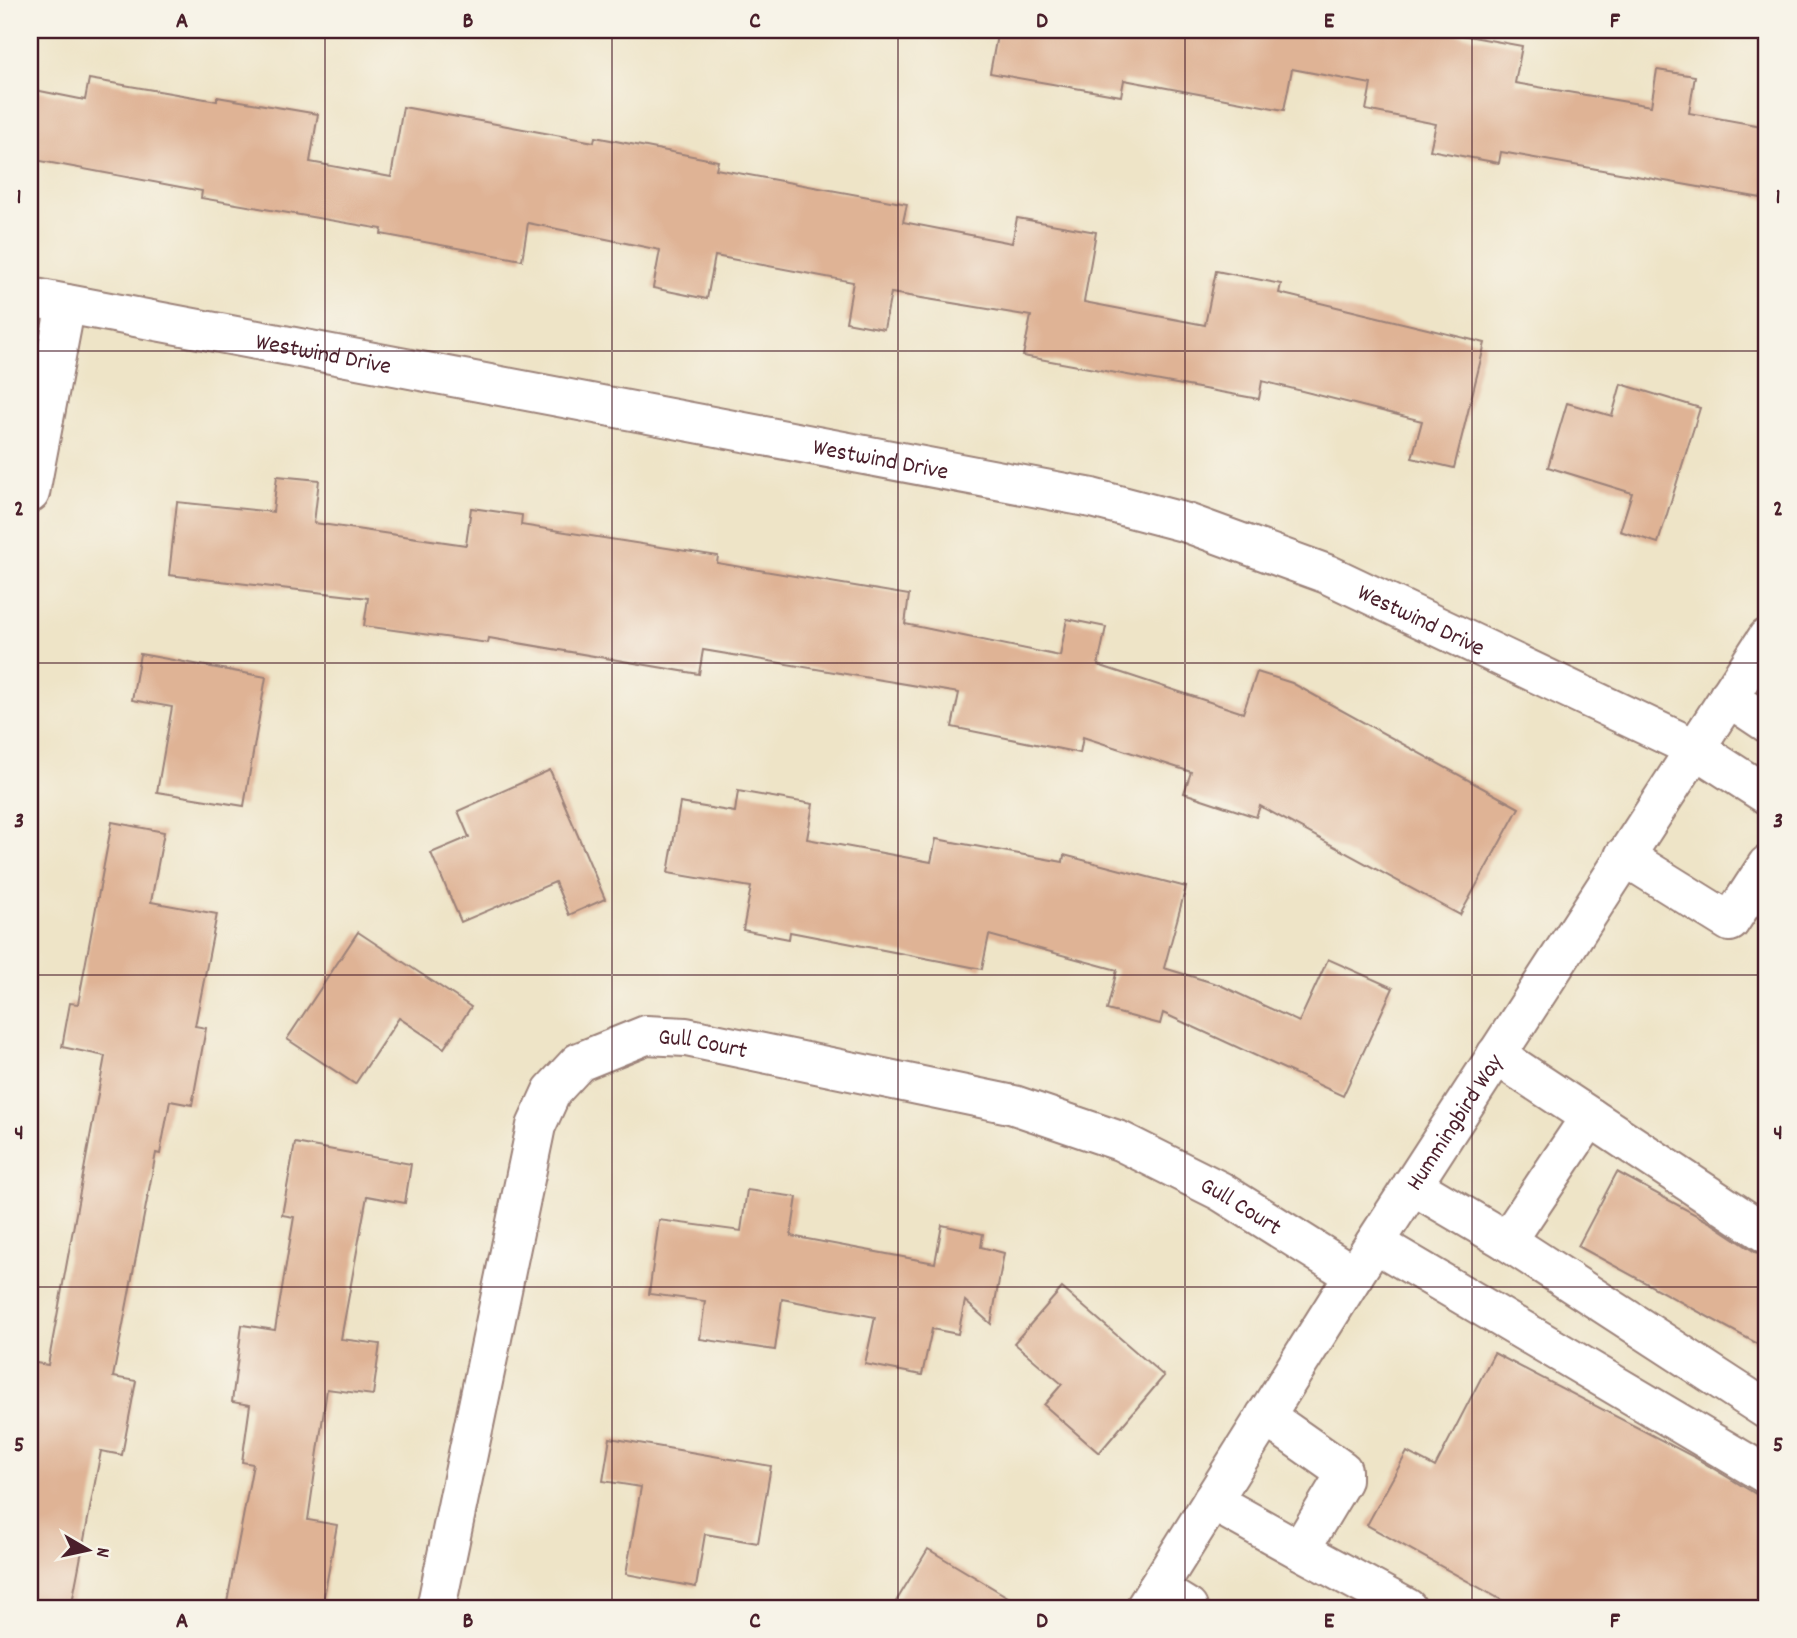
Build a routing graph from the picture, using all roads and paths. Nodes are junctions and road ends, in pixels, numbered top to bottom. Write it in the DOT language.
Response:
graph roads {
  1 [pos="48,300"];
  2 [pos="30,493"];
  3 [pos="1767,638"];
  4 [pos="1728,697"];
  5 [pos="1767,723"];
  6 [pos="1694,748"];
  7 [pos="1767,795"];
  8 [pos="1624,856"];
  9 [pos="1767,864"];
  10 [pos="1496,1055"];
  11 [pos="1590,1116"];
  12 [pos="1412,1185"];
  13 [pos="1767,1234"];
  14 [pos="1507,1241"];
  15 [pos="1375,1243"];
  16 [pos="1354,1275"];
  17 [pos="1767,1410"];
  18 [pos="1265,1416"];
  19 [pos="1767,1475"];
  20 [pos="1212,1501"];
  21 [pos="1300,1550"];
  22 [pos="1164,1602"];
  23 [pos="436,1608"];
  24 [pos="1407,1608"];
  1 -- 2 [label="street"];
  1 -- 6 [label="street, Westwind Drive"];
  3 -- 4 [label="street, Hummingbird Way"];
  4 -- 5 [label="street"];
  4 -- 6 [label="street, Hummingbird Way"];
  6 -- 7 [label="street, Westwind Drive"];
  6 -- 8 [label="street, Hummingbird Way"];
  8 -- 9 [label="street"];
  8 -- 10 [label="street, Hummingbird Way"];
  10 -- 11 [label="street"];
  10 -- 12 [label="street, Hummingbird Way"];
  11 -- 13 [label="street"];
  11 -- 14 [label="street"];
  12 -- 14 [label="street"];
  12 -- 15 [label="street, Hummingbird Way"];
  14 -- 17 [label="street"];
  15 -- 16 [label="street, Hummingbird Way"];
  15 -- 19 [label="street"];
  16 -- 18 [label="street, Hummingbird Way"];
  16 -- 23 [label="street, Gull Court"];
  18 -- 20 [label="street, Hummingbird Way"];
  18 -- 21 [label="street"];
  20 -- 21 [label="street"];
  20 -- 22 [label="street, Hummingbird Way"];
  21 -- 24 [label="street"];
}
